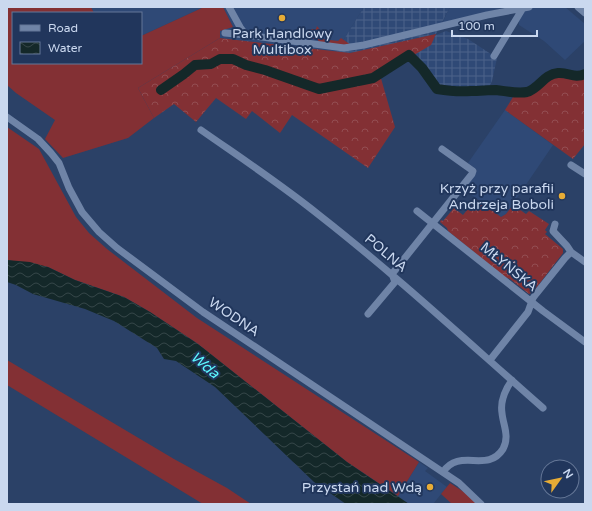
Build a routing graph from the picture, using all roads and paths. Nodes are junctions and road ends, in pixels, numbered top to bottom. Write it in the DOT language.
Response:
graph roads {
  1 [pos="228,7"];
  2 [pos="578,7"];
  3 [pos="526,8"];
  4 [pos="585,13"];
  5 [pos="225,33"];
  6 [pos="246,35"];
  7 [pos="494,56"];
  8 [pos="7,118"];
  9 [pos="201,130"];
  10 [pos="442,149"];
  11 [pos="571,165"];
  12 [pos="585,174"];
  13 [pos="417,211"];
  14 [pos="433,223"];
  15 [pos="555,224"];
  16 [pos="571,252"];
  17 [pos="585,262"];
  18 [pos="392,274"];
  19 [pos="532,302"];
  20 [pos="368,314"];
  21 [pos="585,342"];
  22 [pos="490,360"];
  23 [pos="512,380"];
  24 [pos="543,408"];
  25 [pos="443,472"];
  26 [pos="481,504"];
  1 -- 6 [label="street"];
  2 -- 4 [label="street"];
  3 -- 6 [label="street"];
  3 -- 7 [label="street"];
  5 -- 6 [label="street"];
  8 -- 25 [label="street, WODNA"];
  9 -- 18 [label="street, POLNA"];
  10 -- 14 [label="street"];
  11 -- 12 [label="street"];
  13 -- 14 [label="street, MŁYŃSKA"];
  14 -- 18 [label="street"];
  14 -- 19 [label="street, MŁYŃSKA"];
  15 -- 16 [label="street"];
  16 -- 17 [label="street"];
  16 -- 19 [label="street"];
  18 -- 20 [label="street"];
  18 -- 22 [label="street, POLNA"];
  19 -- 21 [label="street, MŁYŃSKA"];
  19 -- 22 [label="street"];
  22 -- 23 [label="street, POLNA"];
  23 -- 24 [label="street, POLNA"];
  23 -- 25 [label="street"];
  25 -- 26 [label="street, WODNA"];
}
